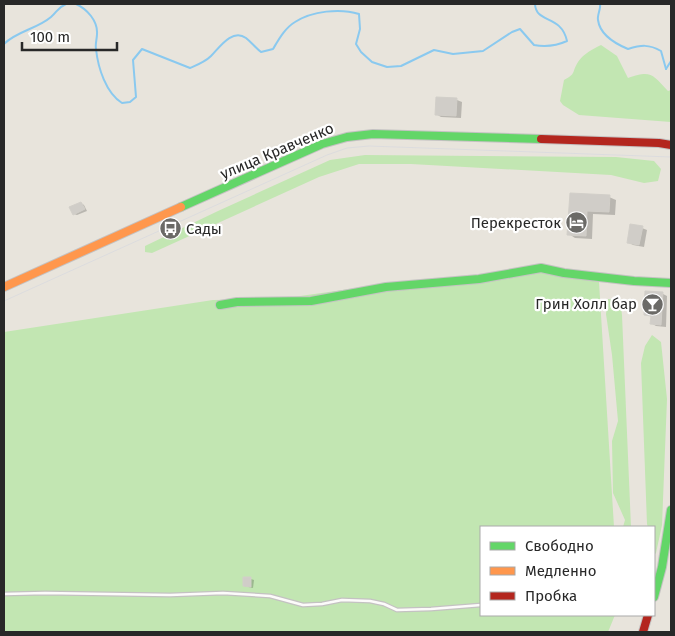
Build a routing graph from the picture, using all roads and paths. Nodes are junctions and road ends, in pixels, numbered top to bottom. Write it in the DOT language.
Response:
graph roads {
  1 [pos="671,145"];
  2 [pos="671,282"];
  3 [pos="4,287"];
  4 [pos="220,305"];
  5 [pos="671,510"];
  6 [pos="655,593"];
  7 [pos="4,594"];
  8 [pos="480,604"];
  9 [pos="648,616"];
  10 [pos="643,632"];
  1 -- 3 [label="main road, улица Кравченко"];
  2 -- 4 [label="main road"];
  5 -- 6 [label="main road"];
  7 -- 8 [label="lane"];
  9 -- 10 [label="main road"];
}
